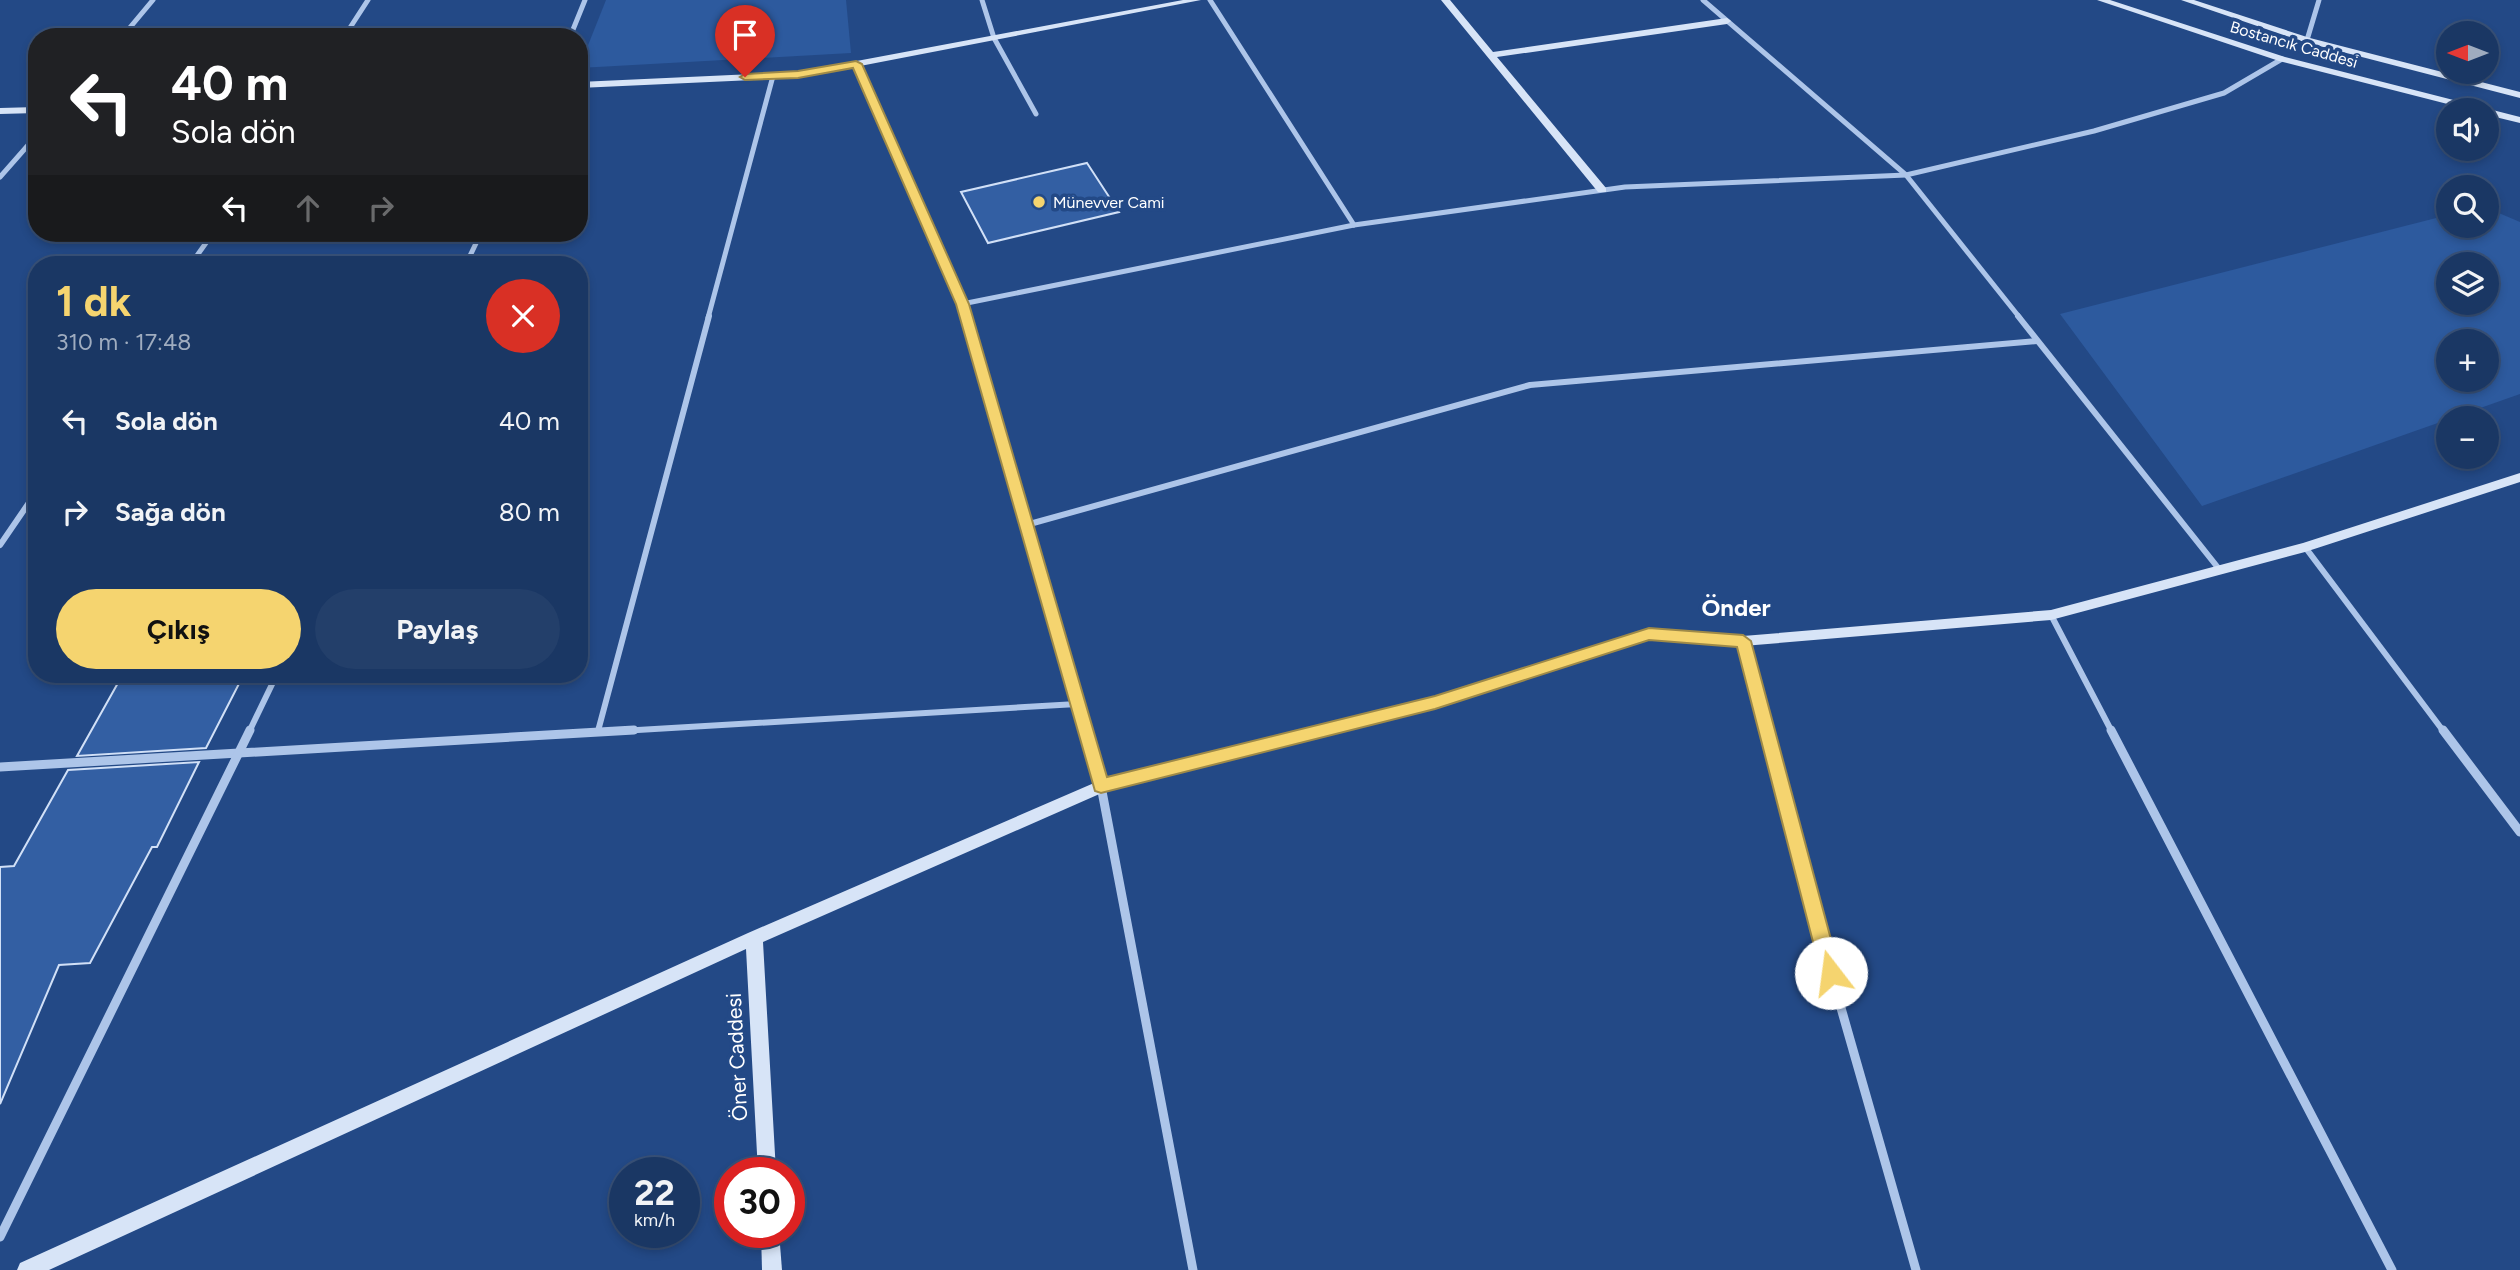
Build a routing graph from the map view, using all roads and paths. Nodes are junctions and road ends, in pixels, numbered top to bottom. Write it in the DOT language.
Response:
graph roads {
  1 [pos="153,0"];
  2 [pos="368,0"];
  3 [pos="585,0"];
  4 [pos="982,0"];
  5 [pos="1197,0"];
  6 [pos="1210,0"];
  7 [pos="1445,0"];
  8 [pos="1703,0"];
  9 [pos="2101,0"];
  10 [pos="2185,0"];
  11 [pos="2319,0"];
  12 [pos="1727,21"];
  13 [pos="130,28"];
  14 [pos="350,28"];
  15 [pos="574,28"];
  16 [pos="994,38"];
  17 [pos="2307,40"];
  18 [pos="1491,55"];
  19 [pos="2282,59"];
  20 [pos="856,64"];
  21 [pos="773,76"];
  22 [pos="588,85"];
  23 [pos="2520,95"];
  24 [pos="2436,98"];
  25 [pos="28,110"];
  26 [pos="0,111"];
  27 [pos="1036,114"];
  28 [pos="2499,115"];
  29 [pos="2520,120"];
  30 [pos="28,145"];
  31 [pos="1906,175"];
  32 [pos="0,177"];
  33 [pos="1602,190"];
  34 [pos="1354,225"];
  35 [pos="962,304"];
  36 [pos="2037,341"];
  37 [pos="2520,477"];
  38 [pos="28,504"];
  39 [pos="1026,524"];
  40 [pos="0,545"];
  41 [pos="2305,547"];
  42 [pos="2219,569"];
  43 [pos="2051,615"];
  44 [pos="1743,641"];
  45 [pos="272,683"];
  46 [pos="1077,704"];
  47 [pos="598,731"];
  48 [pos="240,753"];
  49 [pos="0,766"];
  50 [pos="1101,786"];
  51 [pos="2520,832"];
  52 [pos="754,939"];
  53 [pos="765,1157"];
  54 [pos="0,1237"];
  55 [pos="771,1248"];
  56 [pos="27,1270"];
  57 [pos="772,1270"];
  58 [pos="1193,1270"];
  59 [pos="1916,1270"];
  60 [pos="2392,1270"];
  1 -- 13 [label="street"];
  2 -- 14 [label="street"];
  3 -- 15 [label="street"];
  4 -- 16 [label="street"];
  5 -- 16 [label="street"];
  6 -- 34 [label="street"];
  7 -- 18 [label="street"];
  8 -- 12 [label="street"];
  9 -- 19 [label="street, Bostancık Caddesi"];
  10 -- 17 [label="street, Bostancık Caddesi"];
  11 -- 17 [label="street"];
  12 -- 18 [label="street"];
  12 -- 31 [label="street"];
  16 -- 20 [label="street"];
  16 -- 27 [label="street"];
  17 -- 23 [label="street, Bostancık Caddesi"];
  18 -- 33 [label="street"];
  19 -- 24 [label="street, Bostancık Caddesi"];
  19 -- 31 [label="street"];
  20 -- 21 [label="street"];
  20 -- 35 [label="street"];
  21 -- 22 [label="street"];
  21 -- 47 [label="street"];
  25 -- 26 [label="street"];
  28 -- 29 [label="street"];
  30 -- 32 [label="street"];
  31 -- 33 [label="street"];
  31 -- 36 [label="street"];
  33 -- 34 [label="street"];
  34 -- 35 [label="street"];
  35 -- 39 [label="street"];
  36 -- 39 [label="street"];
  36 -- 42 [label="street"];
  37 -- 41 [label="street"];
  38 -- 40 [label="street"];
  39 -- 46 [label="street"];
  41 -- 42 [label="street"];
  41 -- 51 [label="street"];
  42 -- 43 [label="street"];
  43 -- 44 [label="street"];
  43 -- 60 [label="street"];
  44 -- 50 [label="street"];
  44 -- 59 [label="street"];
  45 -- 48 [label="street"];
  46 -- 47 [label="street"];
  46 -- 50 [label="street"];
  47 -- 48 [label="street"];
  48 -- 49 [label="street"];
  48 -- 54 [label="street"];
  50 -- 52 [label="street"];
  50 -- 58 [label="street"];
  52 -- 53 [label="street, Öner Caddesi"];
  52 -- 56 [label="street"];
  55 -- 57 [label="street"];
}
